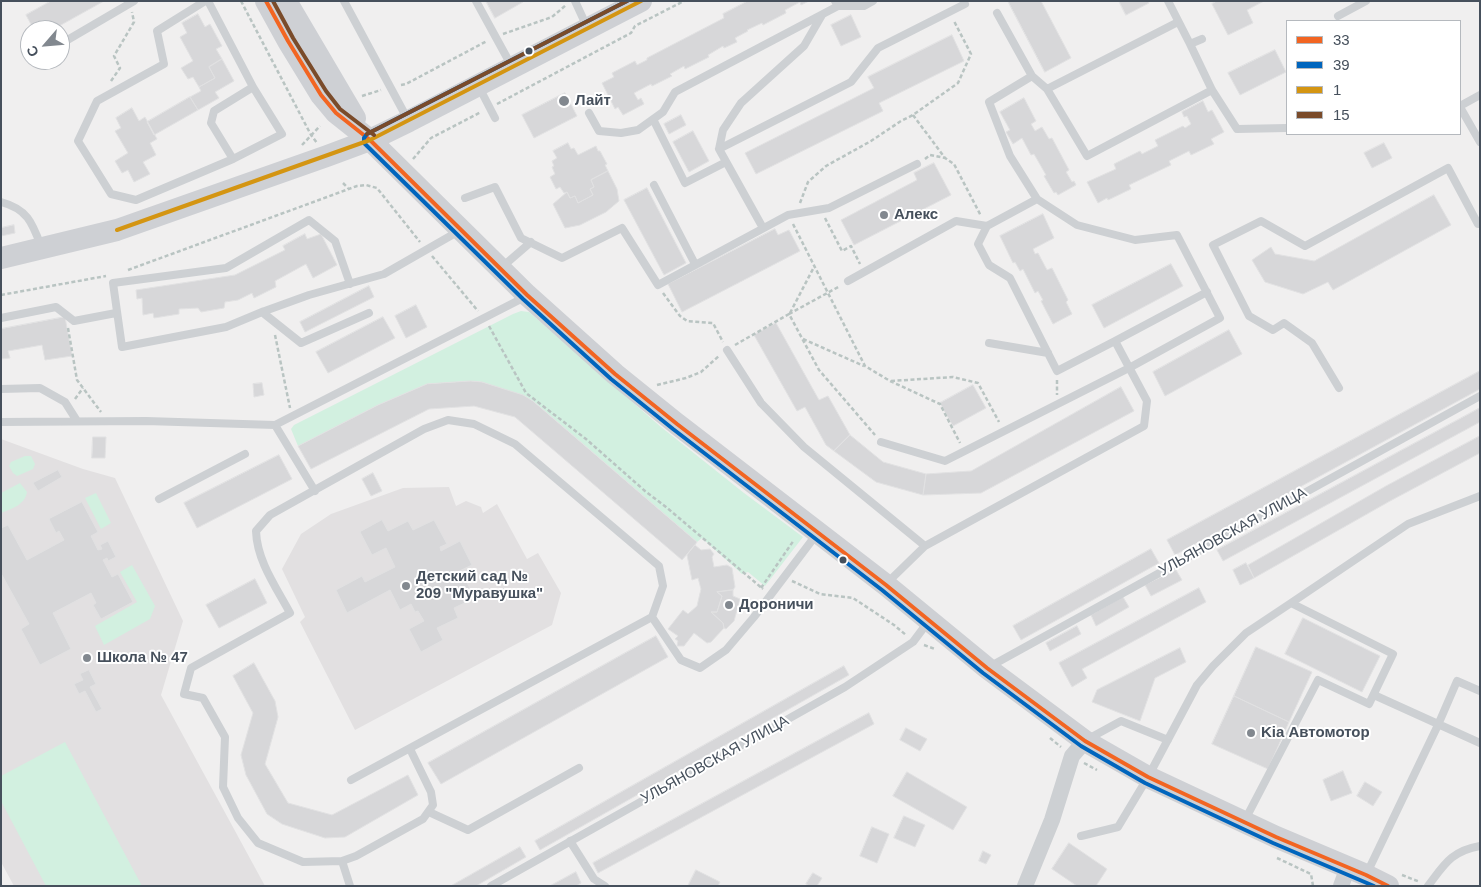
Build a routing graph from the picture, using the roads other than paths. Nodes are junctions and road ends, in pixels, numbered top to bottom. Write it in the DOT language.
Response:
graph roads {
  1 [pos="207,1"];
  2 [pos="266,1"];
  3 [pos="286,1"];
  4 [pos="344,1"];
  5 [pos="476,1"];
  6 [pos="575,1"];
  7 [pos="641,1"];
  8 [pos="873,1"];
  9 [pos="1168,1"];
  10 [pos="1366,1"];
  11 [pos="132,2"];
  12 [pos="836,4"];
  13 [pos="965,4"];
  14 [pos="997,13"];
  15 [pos="822,15"];
  16 [pos="1338,16"];
  17 [pos="1178,22"];
  18 [pos="588,28"];
  19 [pos="70,38"];
  20 [pos="1202,39"];
  21 [pos="1190,44"];
  22 [pos="512,68"];
  23 [pos="1032,76"];
  24 [pos="478,86"];
  25 [pos="253,87"];
  26 [pos="1047,88"];
  27 [pos="1212,90"];
  28 [pos="1480,95"];
  29 [pos="1461,105"];
  30 [pos="1461,108"];
  31 [pos="589,113"];
  32 [pos="495,118"];
  33 [pos="652,118"];
  34 [pos="409,121"];
  35 [pos="1286,128"];
  36 [pos="370,140"];
  37 [pos="1480,142"];
  38 [pos="719,150"];
  39 [pos="233,159"];
  40 [pos="726,162"];
  41 [pos="917,164"];
  42 [pos="654,184"];
  43 [pos="465,198"];
  44 [pos="1037,199"];
  45 [pos="1,202"];
  46 [pos="1480,224"];
  47 [pos="986,226"];
  48 [pos="763,228"];
  49 [pos="461,230"];
  50 [pos="531,242"];
  51 [pos="42,248"];
  52 [pos="1,258"];
  53 [pos="695,264"];
  54 [pos="500,269"];
  55 [pos="848,281"];
  56 [pos="350,284"];
  57 [pos="1207,292"];
  58 [pos="528,296"];
  59 [pos="262,312"];
  60 [pos="116,313"];
  61 [pos="369,313"];
  62 [pos="1,318"];
  63 [pos="1115,341"];
  64 [pos="989,343"];
  65 [pos="727,350"];
  66 [pos="1048,353"];
  67 [pos="1129,368"];
  68 [pos="1339,388"];
  69 [pos="1,389"];
  70 [pos="1480,396"];
  71 [pos="77,421"];
  72 [pos="1,422"];
  73 [pos="275,425"];
  74 [pos="881,442"];
  75 [pos="245,454"];
  76 [pos="315,491"];
  77 [pos="1480,496"];
  78 [pos="159,499"];
  79 [pos="818,532"];
  80 [pos="925,546"];
  81 [pos="886,585"];
  82 [pos="1290,603"];
  83 [pos="652,617"];
  84 [pos="929,620"];
  85 [pos="987,668"];
  86 [pos="1480,691"];
  87 [pos="1374,695"];
  88 [pos="1438,725"];
  89 [pos="1168,740"];
  90 [pos="1085,741"];
  91 [pos="1480,743"];
  92 [pos="410,749"];
  93 [pos="579,768"];
  94 [pos="1148,776"];
  95 [pos="351,780"];
  96 [pos="428,812"];
  97 [pos="1244,821"];
  98 [pos="1081,836"];
  99 [pos="570,842"];
  100 [pos="1480,846"];
  101 [pos="342,861"];
  102 [pos="1367,880"];
  103 [pos="350,886"];
  104 [pos="491,886"];
  105 [pos="606,886"];
  106 [pos="1025,886"];
  107 [pos="1428,886"];
  1 -- 25 [label="lane"];
  1 -- 39 [label="lane"];
  2 -- 36 [label="main road"];
  3 -- 36 [label="main road"];
  4 -- 34 [label="lane"];
  5 -- 22 [label="lane"];
  6 -- 18 [label="lane"];
  7 -- 18 [label="main road"];
  8 -- 12 [label="lane"];
  9 -- 17 [label="lane"];
  10 -- 16 [label="lane"];
  11 -- 19 [label="lane"];
  12 -- 15 [label="lane"];
  13 -- 38 [label="lane"];
  14 -- 23 [label="lane"];
  15 -- 33 [label="lane"];
  15 -- 38 [label="lane"];
  17 -- 21 [label="lane"];
  17 -- 26 [label="lane"];
  18 -- 22 [label="main road"];
  20 -- 21 [label="lane"];
  21 -- 27 [label="lane"];
  22 -- 24 [label="main road"];
  23 -- 26 [label="lane"];
  23 -- 44 [label="lane"];
  24 -- 32 [label="lane"];
  24 -- 34 [label="main road"];
  25 -- 39 [label="lane"];
  25 -- 39 [label="lane"];
  26 -- 27 [label="lane"];
  27 -- 35 [label="lane"];
  28 -- 29 [label="lane"];
  30 -- 37 [label="lane"];
  31 -- 33 [label="lane"];
  33 -- 40 [label="lane"];
  34 -- 36 [label="main road"];
  36 -- 49 [label="main road"];
  36 -- 51 [label="main road"];
  38 -- 40 [label="lane"];
  40 -- 48 [label="lane"];
  41 -- 48 [label="lane"];
  42 -- 53 [label="lane"];
  43 -- 50 [label="lane"];
  44 -- 47 [label="lane"];
  44 -- 57 [label="lane"];
  45 -- 51 [label="lane"];
  46 -- 68 [label="lane"];
  47 -- 55 [label="lane"];
  47 -- 66 [label="lane"];
  48 -- 53 [label="lane"];
  49 -- 54 [label="main road"];
  49 -- 56 [label="lane"];
  50 -- 53 [label="lane"];
  50 -- 54 [label="lane"];
  51 -- 52 [label="main road"];
  54 -- 58 [label="main road"];
  56 -- 59 [label="lane"];
  56 -- 60 [label="lane"];
  57 -- 63 [label="lane"];
  57 -- 67 [label="lane"];
  58 -- 73 [label="lane"];
  58 -- 79 [label="main road"];
  59 -- 60 [label="lane"];
  59 -- 61 [label="lane"];
  60 -- 62 [label="lane"];
  63 -- 66 [label="lane"];
  63 -- 67 [label="lane"];
  64 -- 66 [label="lane"];
  65 -- 80 [label="lane"];
  67 -- 74 [label="lane"];
  67 -- 80 [label="lane"];
  69 -- 71 [label="lane"];
  70 -- 85 [label="lane, УЛЬЯНОВСКАЯ УЛИЦА"];
  71 -- 72 [label="lane"];
  71 -- 73 [label="lane"];
  73 -- 76 [label="lane"];
  75 -- 78 [label="lane"];
  76 -- 83 [label="lane"];
  76 -- 101 [label="lane"];
  77 -- 82 [label="lane"];
  79 -- 81 [label="main road"];
  79 -- 83 [label="lane"];
  80 -- 81 [label="lane"];
  81 -- 84 [label="main road"];
  82 -- 87 [label="lane"];
  82 -- 89 [label="lane"];
  83 -- 92 [label="lane"];
  84 -- 85 [label="main road"];
  84 -- 99 [label="lane, УЛЬЯНОВСКАЯ УЛИЦА"];
  85 -- 90 [label="main road"];
  86 -- 88 [label="lane"];
  87 -- 88 [label="lane"];
  87 -- 97 [label="lane"];
  88 -- 91 [label="lane"];
  88 -- 102 [label="lane"];
  89 -- 90 [label="lane"];
  89 -- 94 [label="lane"];
  90 -- 94 [label="main road"];
  90 -- 106 [label="street"];
  92 -- 95 [label="lane"];
  92 -- 96 [label="lane"];
  93 -- 96 [label="lane"];
  94 -- 97 [label="main road"];
  94 -- 98 [label="lane"];
  96 -- 101 [label="lane"];
  97 -- 102 [label="main road"];
  99 -- 104 [label="lane, УЛЬЯНОВСКАЯ УЛИЦА"];
  99 -- 105 [label="lane"];
  100 -- 107 [label="lane"];
  101 -- 103 [label="lane"];
}
